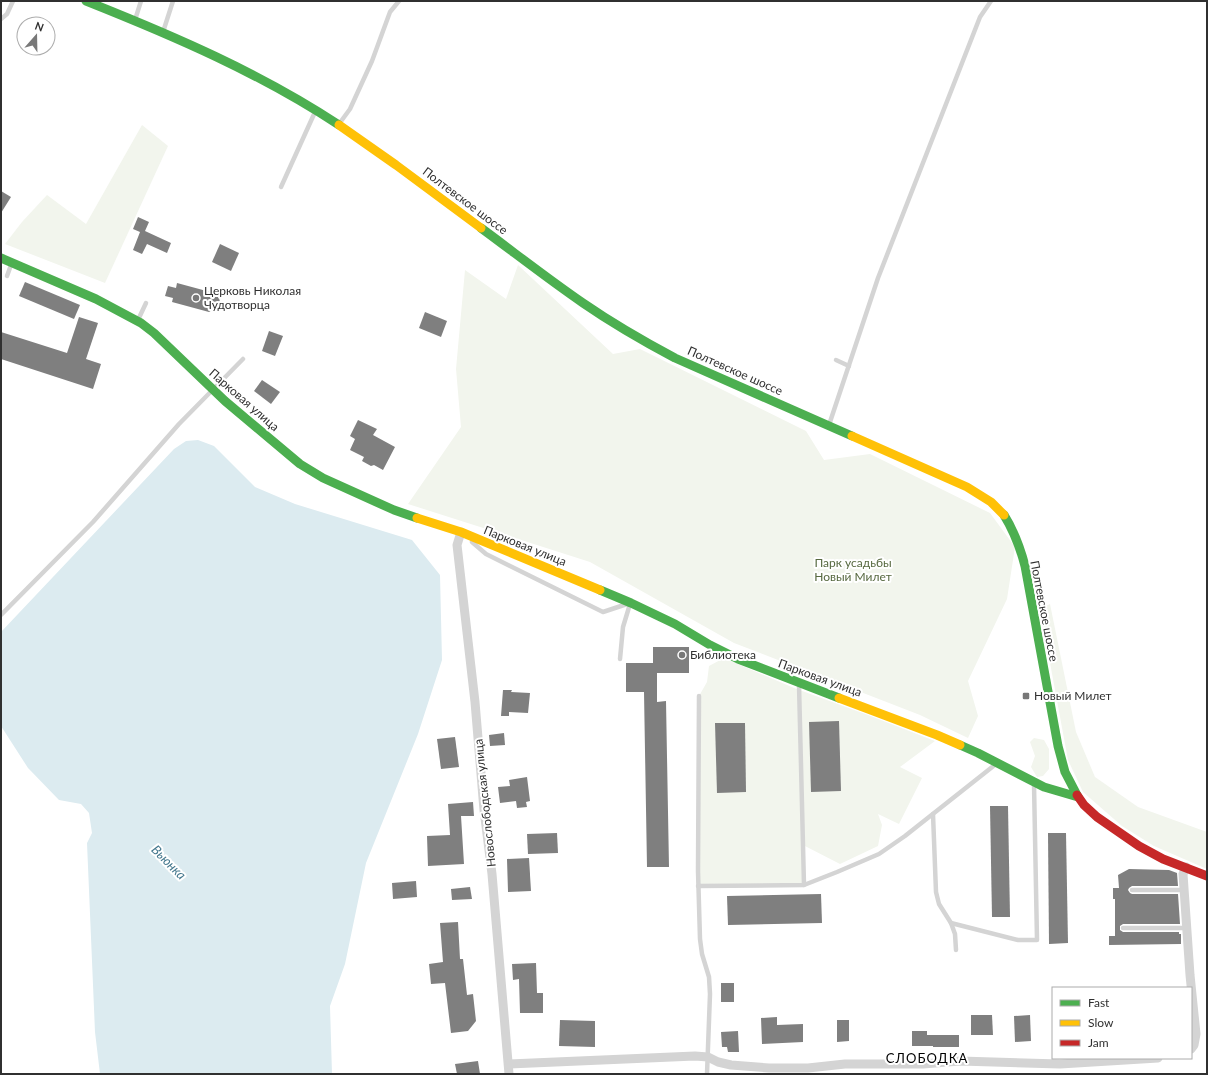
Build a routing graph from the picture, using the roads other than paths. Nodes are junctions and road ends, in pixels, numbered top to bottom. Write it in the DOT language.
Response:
graph roads {
  1 [pos="13,1"];
  2 [pos="86,1"];
  3 [pos="141,1"];
  4 [pos="173,1"];
  5 [pos="399,1"];
  6 [pos="991,1"];
  7 [pos="1,19"];
  8 [pos="135,20"];
  9 [pos="163,32"];
  10 [pos="315,111"];
  11 [pos="338,125"];
  12 [pos="281,187"];
  13 [pos="1,258"];
  14 [pos="12,262"];
  15 [pos="7,276"];
  16 [pos="146,303"];
  17 [pos="138,321"];
  18 [pos="243,359"];
  19 [pos="836,360"];
  20 [pos="849,366"];
  21 [pos="213,390"];
  22 [pos="829,426"];
  23 [pos="461,532"];
  24 [pos="631,603"];
  25 [pos="1,615"];
  26 [pos="620,659"];
  27 [pos="799,683"];
  28 [pos="699,696"];
  29 [pos="997,763"];
  30 [pos="1034,782"];
  31 [pos="1078,797"];
  32 [pos="933,814"];
  33 [pos="1186,868"];
  34 [pos="1207,876"];
  35 [pos="804,885"];
  36 [pos="698,886"];
  37 [pos="1132,890"];
  38 [pos="1184,890"];
  39 [pos="951,923"];
  40 [pos="1123,928"];
  41 [pos="1186,928"];
  42 [pos="956,950"];
  43 [pos="1191,987"];
  44 [pos="1192,995"];
  45 [pos="1192,1048"];
  46 [pos="708,1057"];
  47 [pos="1142,1059"];
  48 [pos="509,1064"];
  49 [pos="510,1074"];
  50 [pos="707,1074"];
  1 -- 7 [label="lane"];
  2 -- 8 [label="street, Полтевское шоссе"];
  3 -- 8 [label="lane"];
  4 -- 9 [label="lane"];
  5 -- 11 [label="lane"];
  6 -- 20 [label="lane"];
  8 -- 9 [label="street, Полтевское шоссе"];
  9 -- 10 [label="street, Полтевское шоссе"];
  10 -- 11 [label="street, Полтевское шоссе"];
  10 -- 12 [label="lane"];
  11 -- 22 [label="street, Полтевское шоссе"];
  13 -- 14 [label="street, Парковая улица"];
  14 -- 15 [label="lane"];
  14 -- 17 [label="street, Парковая улица"];
  16 -- 17 [label="lane"];
  17 -- 21 [label="street, Парковая улица"];
  18 -- 21 [label="lane"];
  19 -- 20 [label="lane"];
  20 -- 22 [label="lane"];
  21 -- 23 [label="street, Парковая улица"];
  21 -- 25 [label="lane"];
  22 -- 31 [label="street, Полтевское шоссе"];
  23 -- 24 [label="street, Парковая улица"];
  23 -- 24 [label="lane"];
  23 -- 48 [label="street, Новослободская улица"];
  24 -- 26 [label="lane"];
  24 -- 27 [label="street, Парковая улица"];
  27 -- 29 [label="street, Парковая улица"];
  27 -- 35 [label="lane"];
  28 -- 36 [label="lane"];
  29 -- 30 [label="street, Парковая улица"];
  29 -- 32 [label="lane"];
  30 -- 31 [label="street, Парковая улица"];
  30 -- 39 [label="lane"];
  31 -- 33 [label="street, Полтевское шоссе"];
  32 -- 35 [label="lane"];
  32 -- 39 [label="lane"];
  33 -- 34 [label="street, Полтевское шоссе"];
  33 -- 38 [label="street"];
  35 -- 36 [label="lane"];
  36 -- 46 [label="lane"];
  37 -- 38 [label="lane"];
  38 -- 41 [label="street"];
  39 -- 42 [label="lane"];
  40 -- 41 [label="lane"];
  41 -- 43 [label="street"];
  44 -- 45 [label="street"];
  46 -- 47 [label="street"];
  46 -- 48 [label="street"];
  46 -- 50 [label="lane"];
  48 -- 49 [label="street, Новослободская улица"];
}
